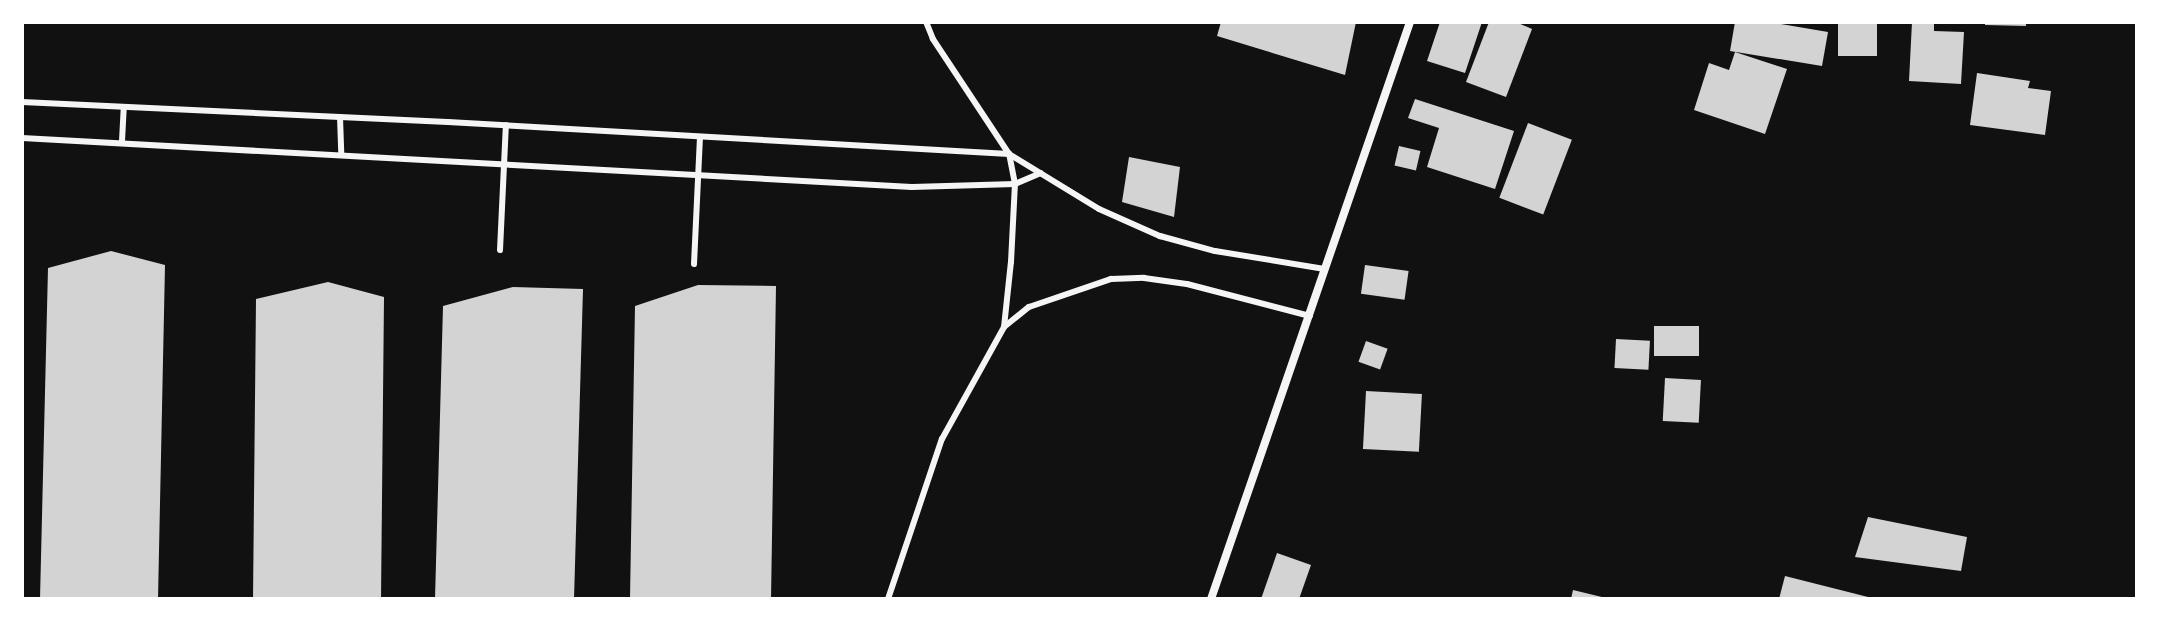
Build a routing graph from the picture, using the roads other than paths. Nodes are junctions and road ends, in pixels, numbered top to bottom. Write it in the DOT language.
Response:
graph roads {
  1 [pos="926,22"];
  2 [pos="1410,22"];
  3 [pos="22,102"];
  4 [pos="124,108"];
  5 [pos="340,117"];
  6 [pos="506,125"];
  7 [pos="22,138"];
  8 [pos="700,138"];
  9 [pos="122,141"];
  10 [pos="341,154"];
  11 [pos="1009,154"];
  12 [pos="504,165"];
  13 [pos="1041,173"];
  14 [pos="698,175"];
  15 [pos="1015,184"];
  16 [pos="500,250"];
  17 [pos="694,264"];
  18 [pos="1325,269"];
  19 [pos="1310,316"];
  20 [pos="1004,327"];
  21 [pos="888,599"];
  22 [pos="1211,599"];
  1 -- 11 [label="lane"];
  2 -- 18 [label="street"];
  3 -- 4 [label="lane"];
  4 -- 5 [label="lane"];
  4 -- 9 [label="lane"];
  5 -- 6 [label="lane"];
  5 -- 10 [label="lane"];
  6 -- 8 [label="lane"];
  6 -- 12 [label="lane"];
  7 -- 9 [label="lane"];
  8 -- 11 [label="lane"];
  8 -- 14 [label="lane"];
  9 -- 10 [label="lane"];
  10 -- 12 [label="lane"];
  11 -- 13 [label="lane"];
  11 -- 15 [label="lane"];
  12 -- 14 [label="lane"];
  12 -- 16 [label="lane"];
  13 -- 15 [label="lane"];
  13 -- 18 [label="lane"];
  14 -- 15 [label="lane"];
  14 -- 17 [label="lane"];
  15 -- 20 [label="lane"];
  18 -- 19 [label="street"];
  19 -- 20 [label="lane"];
  19 -- 22 [label="street"];
  20 -- 21 [label="lane"];
}
